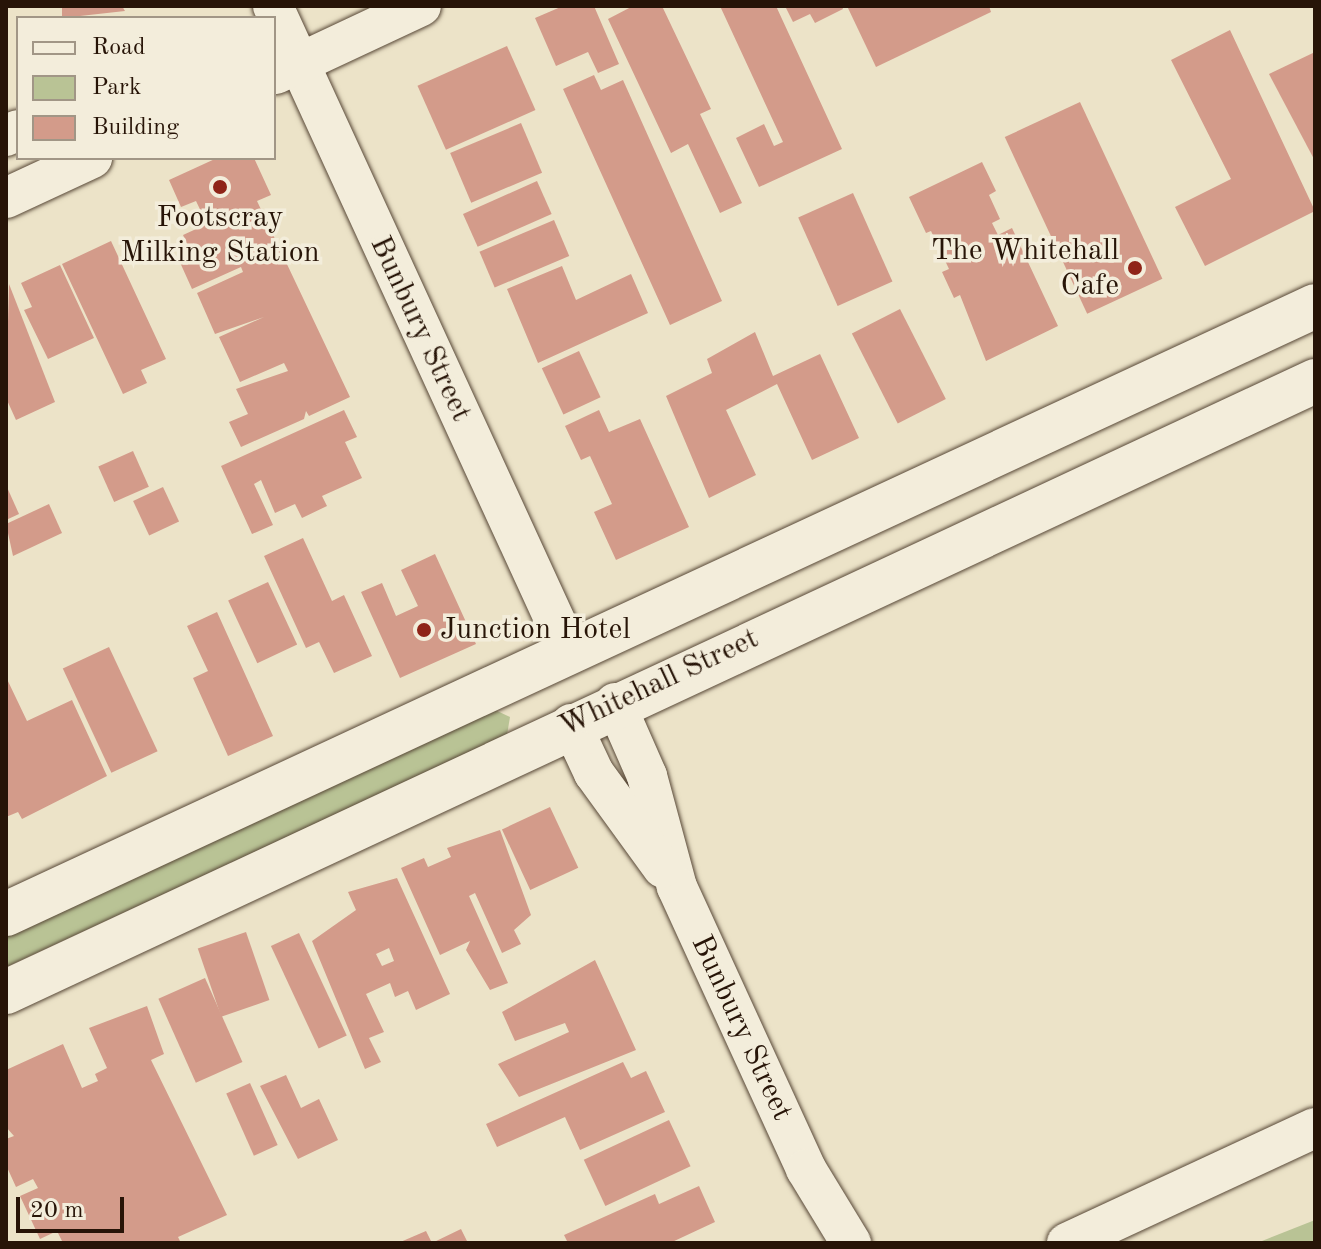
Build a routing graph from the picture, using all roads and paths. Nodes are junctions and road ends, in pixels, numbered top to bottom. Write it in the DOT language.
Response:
graph roads {
  1 [pos="274,6"];
  2 [pos="421,6"];
  3 [pos="254,16"];
  4 [pos="276,16"];
  5 [pos="286,69"];
  6 [pos="82,160"];
  7 [pos="50,166"];
  8 [pos="6,198"];
  9 [pos="1315,306"];
  10 [pos="1315,381"];
  11 [pos="569,651"];
  12 [pos="615,703"];
  13 [pos="571,724"];
  14 [pos="677,887"];
  15 [pos="6,914"];
  16 [pos="6,992"];
  17 [pos="1315,1128"];
  18 [pos="806,1169"];
  19 [pos="830,1243"];
  20 [pos="851,1243"];
  21 [pos="1067,1243"];
  1 -- 3 [label="street"];
  2 -- 5 [label="street"];
  4 -- 5 [label="street, Bunbury Street"];
  5 -- 11 [label="street, Bunbury Street"];
  6 -- 7 [label="street"];
  7 -- 8 [label="street"];
  9 -- 11 [label="main road"];
  10 -- 12 [label="main road, Whitehall Street"];
  11 -- 12 [label="main road, Bunbury Street"];
  11 -- 13 [label="main road, Bunbury Street"];
  11 -- 15 [label="main road"];
  12 -- 13 [label="main road, Whitehall Street"];
  12 -- 14 [label="street, Bunbury Street"];
  13 -- 14 [label="street, Bunbury Street"];
  13 -- 16 [label="main road, Whitehall Street"];
  14 -- 18 [label="street, Bunbury Street"];
  17 -- 21 [label="street"];
  18 -- 19 [label="street, Bunbury Street"];
  18 -- 20 [label="street, Bunbury Street"];
}
